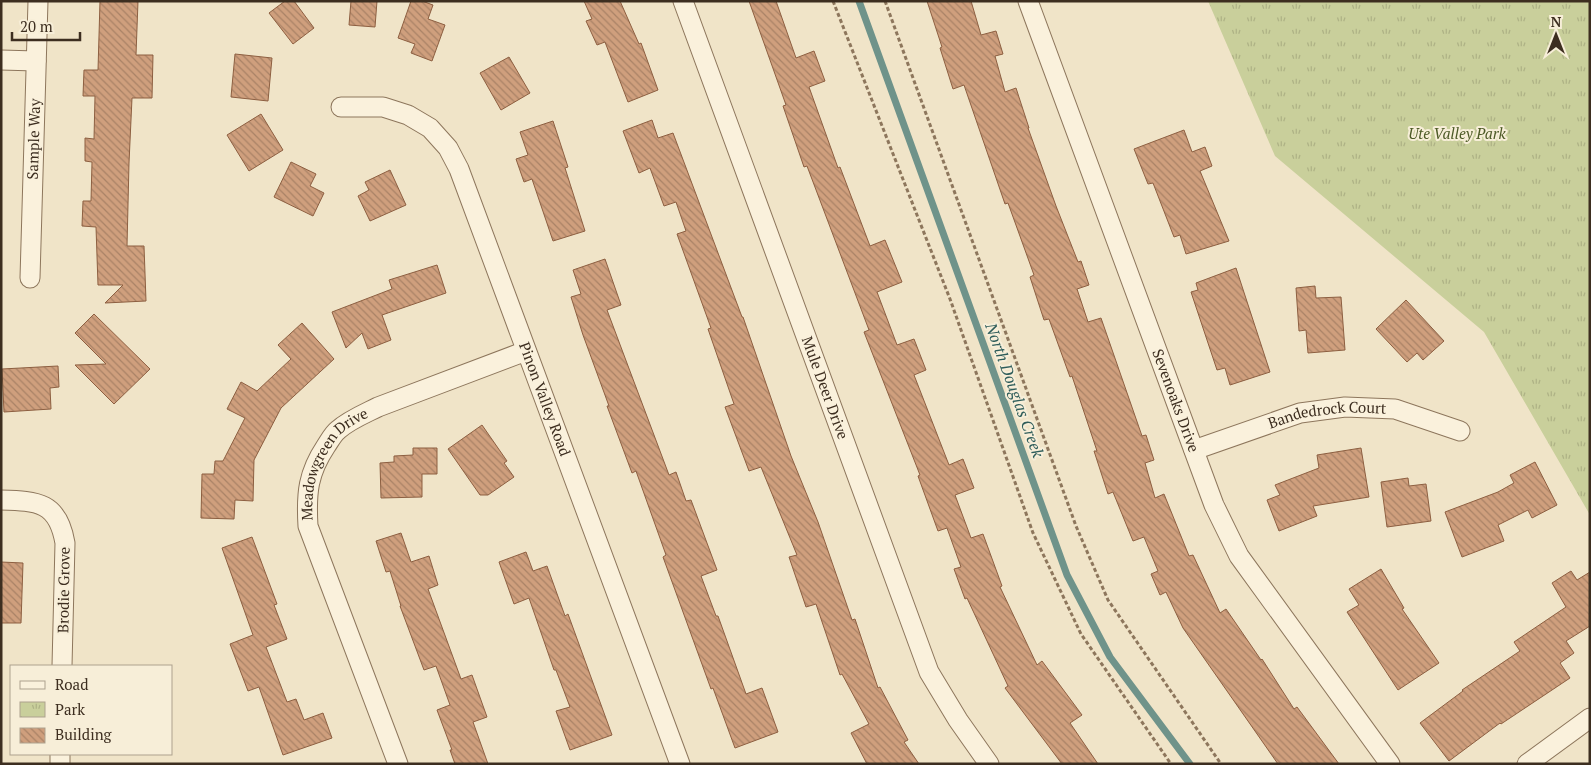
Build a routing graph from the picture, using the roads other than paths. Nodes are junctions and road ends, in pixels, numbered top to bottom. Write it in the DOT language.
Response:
graph roads {
  1 [pos="38,1"];
  2 [pos="683,1"];
  3 [pos="1028,1"];
  4 [pos="1,60"];
  5 [pos="36,61"];
  6 [pos="341,106"];
  7 [pos="30,278"];
  8 [pos="526,352"];
  9 [pos="1460,431"];
  10 [pos="1194,450"];
  11 [pos="1,500"];
  12 [pos="62,665"];
  13 [pos="1590,718"];
  14 [pos="398,764"];
  15 [pos="680,764"];
  16 [pos="989,764"];
  17 [pos="1390,764"];
  18 [pos="1527,764"];
  1 -- 5 [label="street, Sample Way"];
  2 -- 16 [label="street, Mule Deer Drive"];
  3 -- 10 [label="street, Sevenoaks Drive"];
  4 -- 5 [label="street"];
  5 -- 7 [label="street, Sample Way"];
  6 -- 8 [label="street, Pinon Valley Road"];
  8 -- 14 [label="street, Meadowgreen Drive"];
  8 -- 15 [label="street, Pinon Valley Road"];
  9 -- 10 [label="street, Bandedrock Court"];
  10 -- 17 [label="street, Sevenoaks Drive"];
  11 -- 12 [label="street, Brodie Grove"];
  13 -- 18 [label="street"];
}
